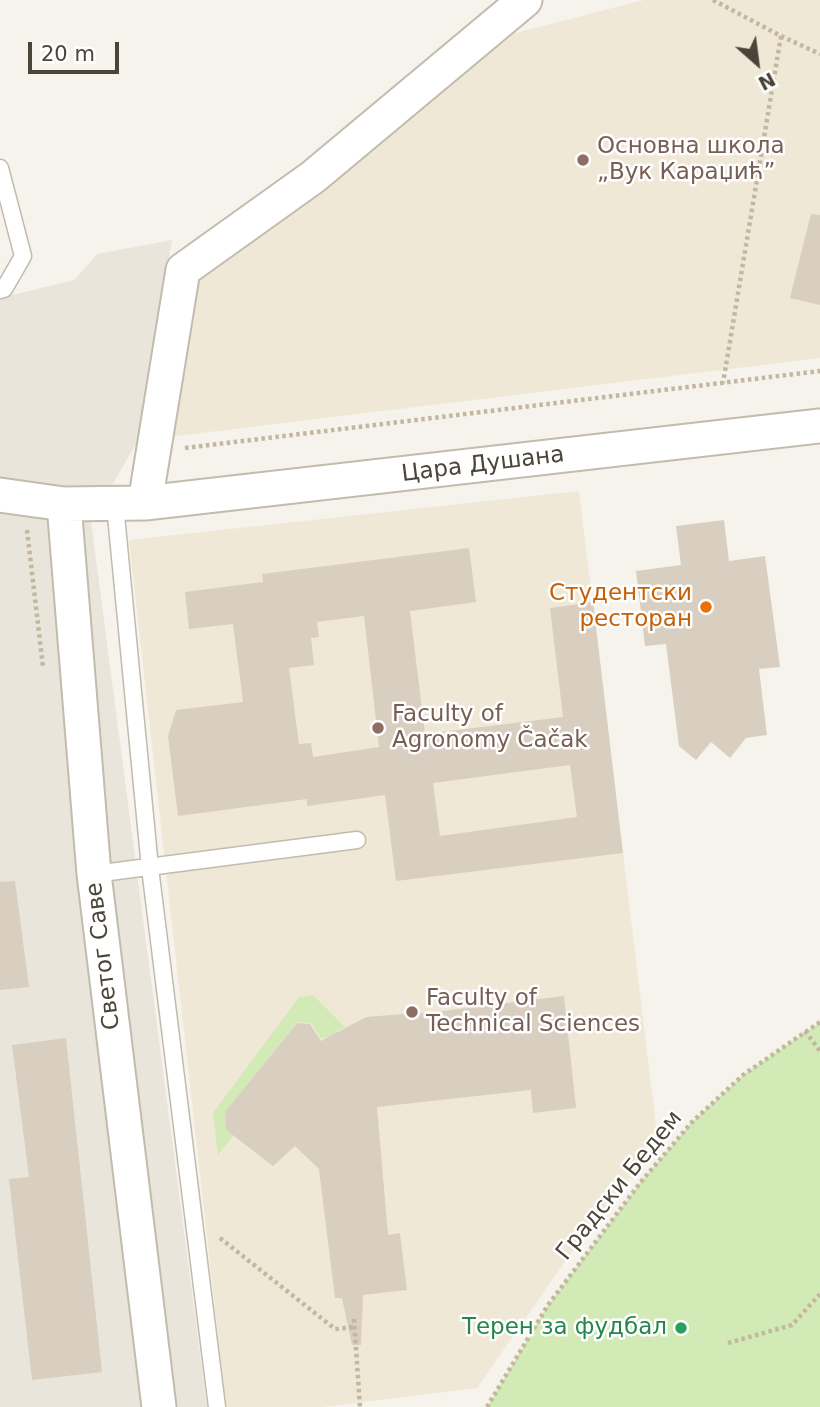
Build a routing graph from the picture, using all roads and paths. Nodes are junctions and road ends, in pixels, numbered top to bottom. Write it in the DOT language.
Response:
graph roads {
  1 [pos="525,0"];
  2 [pos="713,0"];
  3 [pos="781,36"];
  4 [pos="820,54"];
  5 [pos="0,168"];
  6 [pos="0,290"];
  7 [pos="820,372"];
  8 [pos="723,384"];
  9 [pos="820,426"];
  10 [pos="153,452"];
  11 [pos="0,495"];
  12 [pos="64,504"];
  13 [pos="130,504"];
  14 [pos="357,840"];
  15 [pos="150,867"];
  16 [pos="94,874"];
  17 [pos="820,1023"];
  18 [pos="805,1031"];
  19 [pos="820,1051"];
  20 [pos="219,1237"];
  21 [pos="820,1294"];
  22 [pos="354,1319"];
  23 [pos="355,1327"];
  24 [pos="728,1343"];
  25 [pos="159,1407"];
  26 [pos="217,1407"];
  27 [pos="360,1407"];
  28 [pos="487,1407"];
  1 -- 10 [label="street"];
  2 -- 3 [label="path"];
  3 -- 4 [label="path"];
  3 -- 8 [label="path"];
  5 -- 6 [label="lane"];
  7 -- 8 [label="path"];
  8 -- 10 [label="path"];
  9 -- 13 [label="street, Цара Душана"];
  10 -- 13 [label="street"];
  11 -- 12 [label="street, Цара Душана"];
  12 -- 13 [label="street, Цара Душана"];
  12 -- 16 [label="street, Светог Саве"];
  13 -- 15 [label="lane"];
  14 -- 15 [label="lane"];
  15 -- 16 [label="lane"];
  15 -- 26 [label="lane"];
  16 -- 25 [label="street, Светог Саве"];
  17 -- 18 [label="path, Градски Бедем"];
  18 -- 19 [label="path"];
  18 -- 28 [label="path, Градски Бедем"];
  20 -- 23 [label="path"];
  21 -- 24 [label="path"];
  22 -- 23 [label="path"];
  23 -- 27 [label="path"];
}
